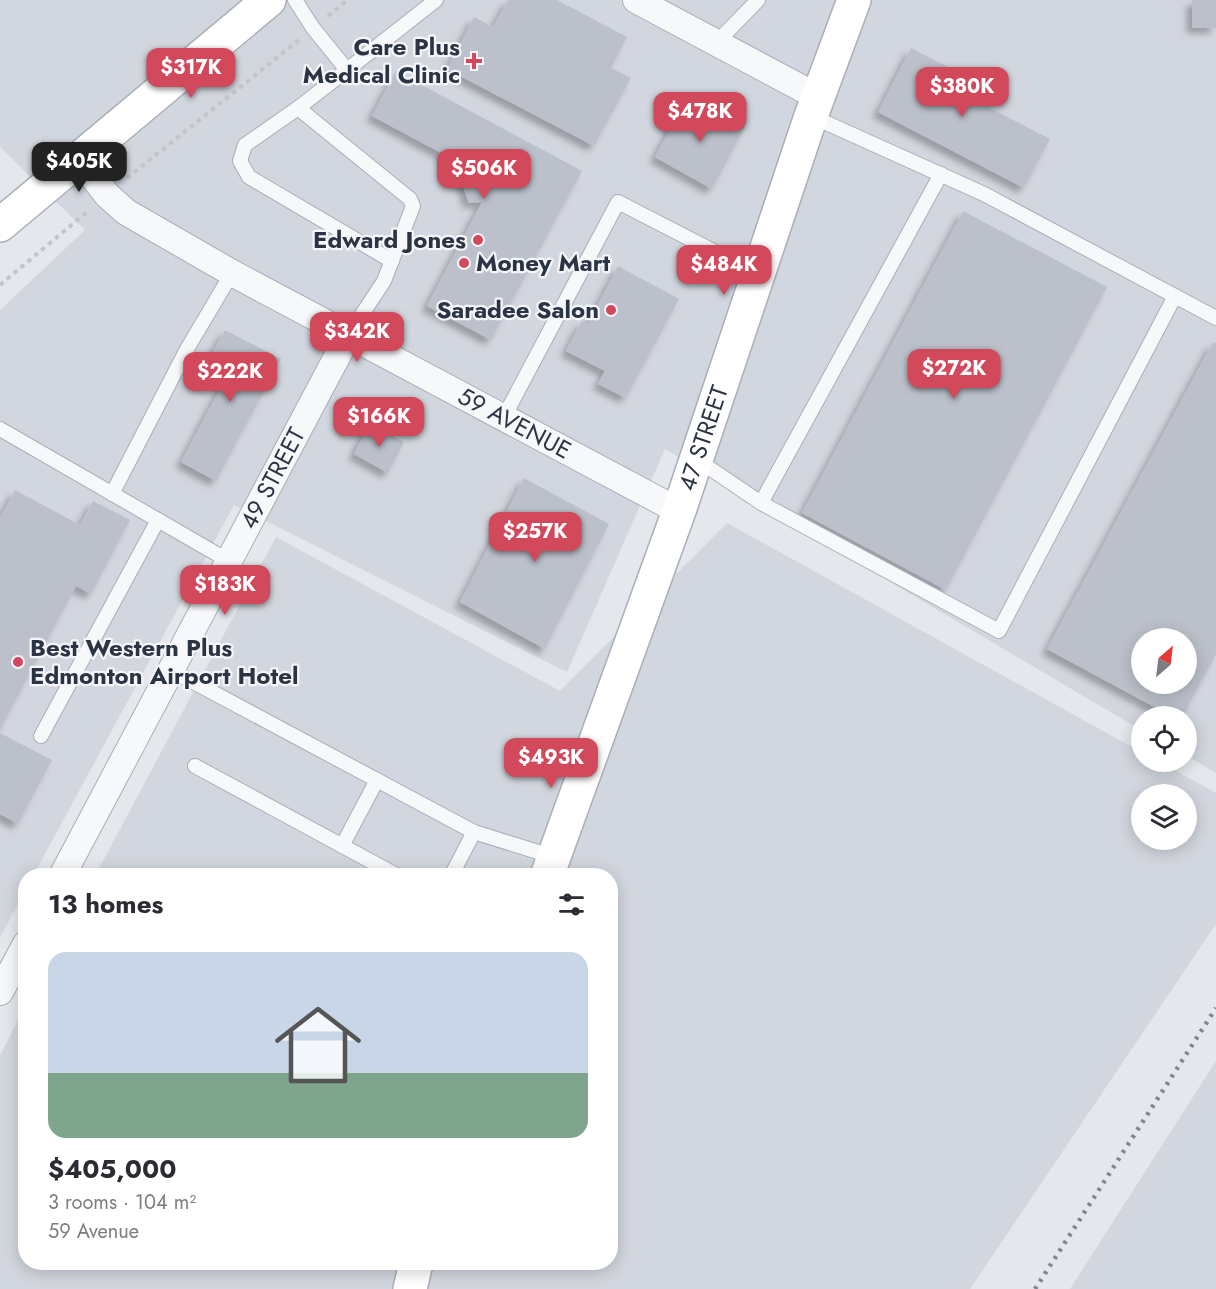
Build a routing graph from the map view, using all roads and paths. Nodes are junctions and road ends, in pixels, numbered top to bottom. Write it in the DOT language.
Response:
graph roads {
  1 [pos="270,0"];
  2 [pos="295,0"];
  3 [pos="348,0"];
  4 [pos="436,0"];
  5 [pos="636,0"];
  6 [pos="758,0"];
  7 [pos="854,0"];
  8 [pos="313,28"];
  9 [pos="716,43"];
  10 [pos="347,70"];
  11 [pos="814,107"];
  12 [pos="298,108"];
  13 [pos="80,160"];
  14 [pos="941,174"];
  15 [pos="107,195"];
  16 [pos="0,225"];
  17 [pos="393,261"];
  18 [pos="232,273"];
  19 [pos="758,274"];
  20 [pos="0,285"];
  21 [pos="1175,296"];
  22 [pos="1216,318"];
  23 [pos="349,334"];
  24 [pos="504,417"];
  25 [pos="0,429"];
  26 [pos="696,459"];
  27 [pos="112,494"];
  28 [pos="761,503"];
  29 [pos="679,511"];
  30 [pos="158,520"];
  31 [pos="230,561"];
  32 [pos="171,670"];
  33 [pos="41,736"];
  34 [pos="195,766"];
  35 [pos="377,780"];
  36 [pos="474,832"];
  37 [pos="342,846"];
  38 [pos="551,866"];
  39 [pos="66,868"];
  40 [pos="383,868"];
  41 [pos="455,868"];
  42 [pos="18,953"];
  43 [pos="6,967"];
  44 [pos="0,992"];
  45 [pos="414,1270"];
  46 [pos="410,1289"];
  1 -- 13 [label="street"];
  2 -- 8 [label="lane"];
  3 -- 8 [label="path"];
  4 -- 10 [label="lane"];
  5 -- 9 [label="street"];
  6 -- 9 [label="lane"];
  7 -- 11 [label="street, 47 STREET"];
  8 -- 10 [label="lane"];
  8 -- 15 [label="path"];
  9 -- 11 [label="street"];
  10 -- 12 [label="lane"];
  11 -- 14 [label="lane"];
  11 -- 19 [label="street, 47 STREET"];
  12 -- 17 [label="lane"];
  12 -- 17 [label="lane"];
  13 -- 15 [label="street, 59 AVENUE"];
  13 -- 16 [label="street"];
  14 -- 21 [label="lane"];
  14 -- 28 [label="lane"];
  15 -- 18 [label="street, 59 AVENUE"];
  15 -- 20 [label="path"];
  17 -- 23 [label="lane"];
  18 -- 23 [label="street, 59 AVENUE"];
  18 -- 27 [label="lane"];
  19 -- 24 [label="lane"];
  19 -- 26 [label="street, 47 STREET"];
  21 -- 22 [label="lane"];
  21 -- 28 [label="lane"];
  23 -- 24 [label="street, 59 AVENUE"];
  23 -- 31 [label="street, 49 STREET"];
  24 -- 29 [label="street, 59 AVENUE"];
  25 -- 27 [label="lane"];
  26 -- 28 [label="lane"];
  26 -- 29 [label="street, 47 STREET"];
  27 -- 30 [label="lane"];
  29 -- 38 [label="street, 47 STREET"];
  30 -- 31 [label="lane"];
  30 -- 33 [label="lane"];
  31 -- 32 [label="street, 49 STREET"];
  32 -- 35 [label="lane"];
  32 -- 39 [label="street, 49 STREET"];
  34 -- 37 [label="lane"];
  35 -- 36 [label="lane"];
  35 -- 37 [label="lane"];
  36 -- 38 [label="lane"];
  36 -- 41 [label="lane"];
  37 -- 40 [label="lane"];
  42 -- 43 [label="street"];
  43 -- 44 [label="street"];
  45 -- 46 [label="street"];
}
